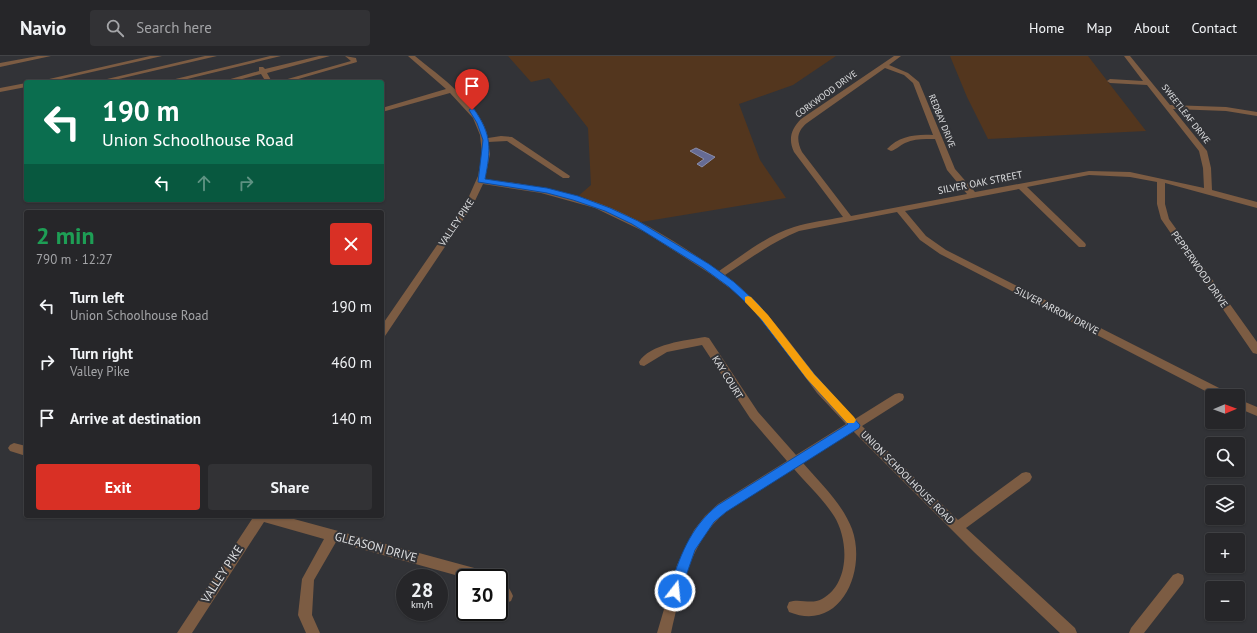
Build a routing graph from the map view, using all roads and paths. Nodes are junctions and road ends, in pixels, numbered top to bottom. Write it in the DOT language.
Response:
graph roads {
  1 [pos="48,56"];
  2 [pos="159,56"];
  3 [pos="214,56"];
  4 [pos="278,56"];
  5 [pos="327,56"];
  6 [pos="348,56"];
  7 [pos="411,56"];
  8 [pos="898,56"];
  9 [pos="1127,56"];
  10 [pos="255,59"];
  11 [pos="0,65"];
  12 [pos="884,65"];
  13 [pos="107,67"];
  14 [pos="264,73"];
  15 [pos="48,80"];
  16 [pos="111,80"];
  17 [pos="115,80"];
  18 [pos="174,80"];
  19 [pos="232,80"];
  20 [pos="268,80"];
  21 [pos="287,80"];
  22 [pos="1110,81"];
  23 [pos="1150,83"];
  24 [pos="24,85"];
  25 [pos="0,90"];
  26 [pos="451,90"];
  27 [pos="1169,107"];
  28 [pos="384,109"];
  29 [pos="1257,114"];
  30 [pos="938,137"];
  31 [pos="486,140"];
  32 [pos="891,149"];
  33 [pos="566,176"];
  34 [pos="481,181"];
  35 [pos="1162,181"];
  36 [pos="1021,186"];
  37 [pos="1208,193"];
  38 [pos="974,196"];
  39 [pos="1257,205"];
  40 [pos="898,210"];
  41 [pos="848,218"];
  42 [pos="1082,245"];
  43 [pos="719,275"];
  44 [pos="384,330"];
  45 [pos="1257,350"];
  46 [pos="644,362"];
  47 [pos="1211,389"];
  48 [pos="899,397"];
  49 [pos="1245,404"];
  50 [pos="1256,408"];
  51 [pos="856,425"];
  52 [pos="14,448"];
  53 [pos="24,450"];
  54 [pos="795,463"];
  55 [pos="1026,477"];
  56 [pos="260,518"];
  57 [pos="269,518"];
  58 [pos="958,527"];
  59 [pos="333,535"];
  60 [pos="456,569"];
  61 [pos="1178,579"];
  62 [pos="794,608"];
  63 [pos="184,633"];
  64 [pos="312,633"];
  65 [pos="664,633"];
  66 [pos="1070,633"];
  67 [pos="1136,633"];
  1 -- 11 [label="street"];
  2 -- 13 [label="street"];
  3 -- 17 [label="street"];
  4 -- 10 [label="street"];
  5 -- 14 [label="street"];
  6 -- 21 [label="street"];
  7 -- 26 [label="street, VALLEY PIKE"];
  8 -- 12 [label="street, CORKWOOD DRIVE"];
  9 -- 23 [label="street, SWEETLEAF DRIVE"];
  10 -- 14 [label="street"];
  10 -- 18 [label="street"];
  12 -- 30 [label="street, REDBAY DRIVE"];
  12 -- 41 [label="street, CORKWOOD DRIVE"];
  13 -- 15 [label="street"];
  13 -- 16 [label="street"];
  14 -- 19 [label="street"];
  14 -- 20 [label="street"];
  22 -- 23 [label="street"];
  23 -- 27 [label="street, SWEETLEAF DRIVE"];
  24 -- 25 [label="street"];
  26 -- 28 [label="street"];
  26 -- 31 [label="street, VALLEY PIKE"];
  27 -- 29 [label="street"];
  27 -- 37 [label="street, SWEETLEAF DRIVE"];
  30 -- 32 [label="street"];
  30 -- 38 [label="street, REDBAY DRIVE"];
  31 -- 33 [label="street"];
  31 -- 34 [label="street, VALLEY PIKE"];
  34 -- 43 [label="street, UNION SCHOOLHOUSE ROAD"];
  34 -- 44 [label="street, VALLEY PIKE"];
  35 -- 36 [label="street, SILVER OAK STREET"];
  35 -- 37 [label="street, SILVER OAK STREET"];
  35 -- 45 [label="street, PEPPERWOOD DRIVE"];
  36 -- 38 [label="street, SILVER OAK STREET"];
  36 -- 42 [label="street"];
  37 -- 39 [label="street, SILVER OAK STREET"];
  38 -- 40 [label="street, SILVER OAK STREET"];
  40 -- 41 [label="street, SILVER OAK STREET"];
  40 -- 47 [label="street, SILVER ARROW DRIVE"];
  41 -- 43 [label="street, SILVER OAK STREET"];
  43 -- 51 [label="street, UNION SCHOOLHOUSE ROAD"];
  46 -- 54 [label="street, KAY COURT"];
  48 -- 51 [label="street"];
  49 -- 50 [label="street"];
  51 -- 54 [label="street"];
  51 -- 58 [label="street, UNION SCHOOLHOUSE ROAD"];
  52 -- 53 [label="street"];
  54 -- 62 [label="street"];
  54 -- 65 [label="street"];
  55 -- 58 [label="street"];
  56 -- 63 [label="street, VALLEY PIKE"];
  57 -- 59 [label="street, GLEASON DRIVE"];
  58 -- 66 [label="street, UNION SCHOOLHOUSE ROAD"];
  59 -- 60 [label="street, GLEASON DRIVE"];
  59 -- 64 [label="street"];
  61 -- 67 [label="street"];
}
